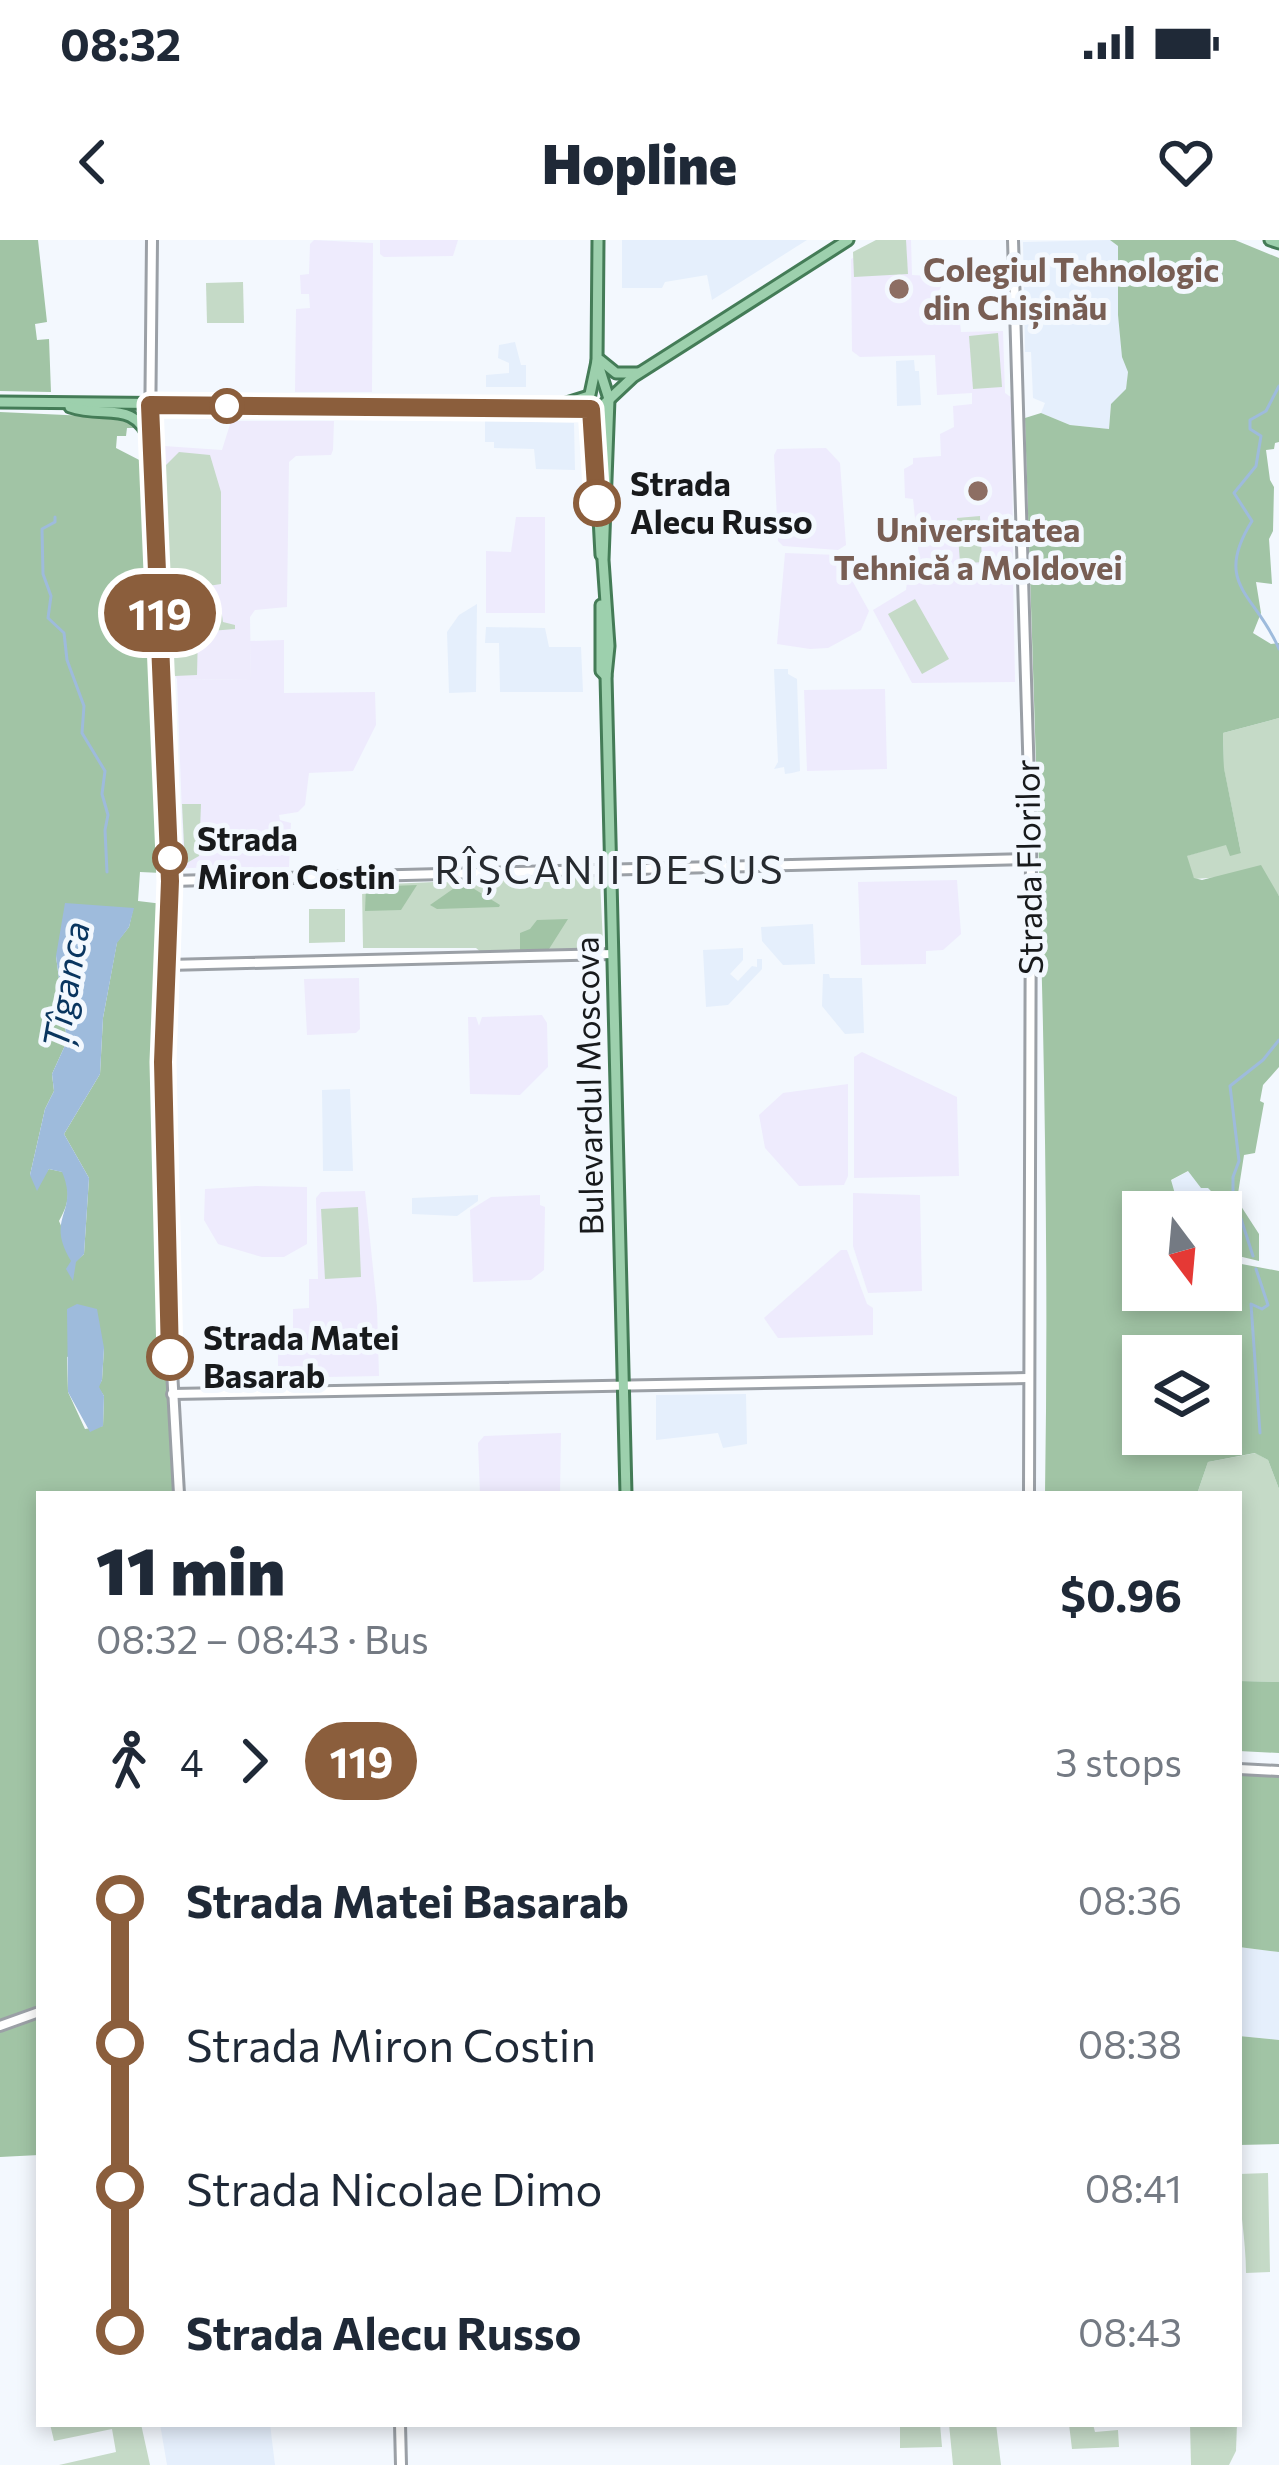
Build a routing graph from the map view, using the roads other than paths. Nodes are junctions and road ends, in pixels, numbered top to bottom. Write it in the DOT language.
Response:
graph roads {
  1 [pos="152,240"];
  2 [pos="598,240"];
  3 [pos="848,240"];
  4 [pos="1013,240"];
  5 [pos="1270,240"];
  6 [pos="1279,244"];
  7 [pos="597,358"];
  8 [pos="637,375"];
  9 [pos="597,397"];
  10 [pos="0,401"];
  11 [pos="59,403"];
  12 [pos="150,405"];
  13 [pos="558,409"];
  14 [pos="594,422"];
  15 [pos="150,441"];
  16 [pos="603,560"];
  17 [pos="1030,860"];
  18 [pos="610,871"];
  19 [pos="170,881"];
  20 [pos="613,954"];
  21 [pos="168,965"];
  22 [pos="1028,1378"];
  23 [pos="623,1385"];
  24 [pos="172,1394"];
  25 [pos="179,1491"];
  26 [pos="626,1491"];
  27 [pos="1028,1491"];
  28 [pos="1242,1768"];
  29 [pos="1279,1771"];
  30 [pos="36,2013"];
  31 [pos="0,2026"];
  32 [pos="400,2427"];
  33 [pos="401,2465"];
  1 -- 12 [label="main road"];
  2 -- 7 [label="main road"];
  3 -- 8 [label="main road"];
  4 -- 17 [label="main road, Strada Florilor"];
  5 -- 6 [label="main road"];
  7 -- 8 [label="main road"];
  7 -- 9 [label="main road"];
  8 -- 9 [label="main road"];
  9 -- 13 [label="main road"];
  9 -- 14 [label="main road, Bulevardul Moscova"];
  9 -- 16 [label="main road, Bulevardul Moscova"];
  10 -- 11 [label="main road"];
  11 -- 12 [label="main road"];
  11 -- 15 [label="main road"];
  12 -- 13 [label="main road"];
  12 -- 15 [label="main road"];
  13 -- 14 [label="main road"];
  14 -- 16 [label="main road, Bulevardul Moscova"];
  15 -- 19 [label="main road"];
  16 -- 18 [label="main road, Bulevardul Moscova"];
  17 -- 18 [label="main road"];
  17 -- 22 [label="main road, Strada Florilor"];
  18 -- 19 [label="main road"];
  18 -- 20 [label="main road, Bulevardul Moscova"];
  19 -- 21 [label="main road"];
  20 -- 21 [label="main road"];
  20 -- 23 [label="main road, Bulevardul Moscova"];
  21 -- 24 [label="main road"];
  22 -- 23 [label="main road"];
  22 -- 27 [label="main road, Strada Florilor"];
  23 -- 24 [label="main road"];
  23 -- 26 [label="main road, Bulevardul Moscova"];
  24 -- 25 [label="main road"];
  28 -- 29 [label="main road"];
  30 -- 31 [label="main road"];
  32 -- 33 [label="main road"];
}
